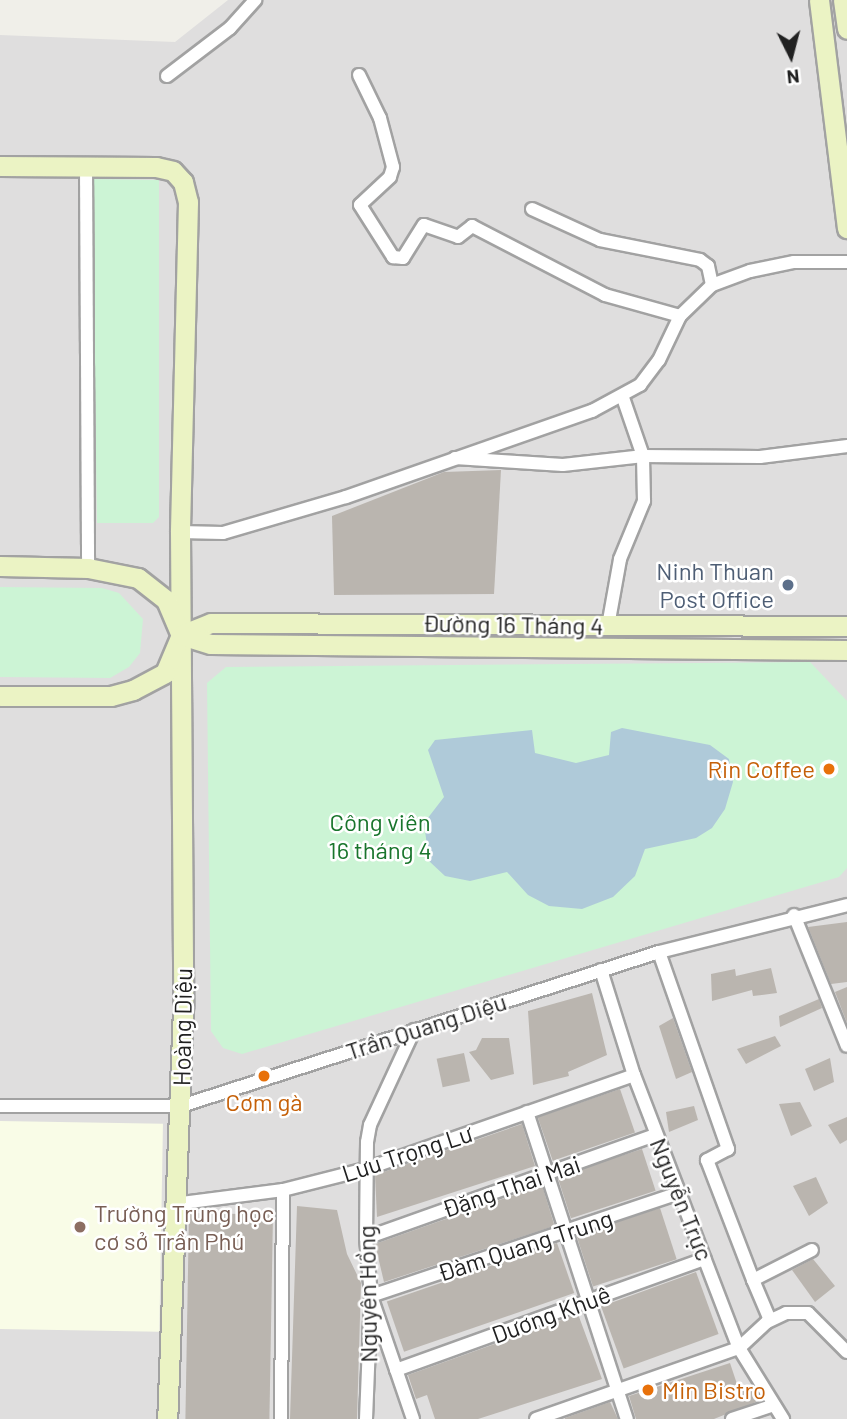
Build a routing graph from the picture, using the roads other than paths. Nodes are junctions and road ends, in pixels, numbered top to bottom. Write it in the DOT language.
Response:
graph roads {
  1 [pos="255,0"];
  2 [pos="819,0"];
  3 [pos="843,0"];
  4 [pos="847,29"];
  5 [pos="359,75"];
  6 [pos="167,76"];
  7 [pos="843,143"];
  8 [pos="0,166"];
  9 [pos="86,167"];
  10 [pos="532,209"];
  11 [pos="847,228"];
  12 [pos="847,262"];
  13 [pos="712,285"];
  14 [pos="680,316"];
  15 [pos="622,398"];
  16 [pos="847,446"];
  17 [pos="643,457"];
  18 [pos="448,458"];
  19 [pos="180,532"];
  20 [pos="0,566"];
  21 [pos="89,568"];
  22 [pos="446,623"];
  23 [pos="538,625"];
  24 [pos="847,625"];
  25 [pos="608,626"];
  26 [pos="710,628"];
  27 [pos="181,635"];
  28 [pos="446,646"];
  29 [pos="539,648"];
  30 [pos="710,649"];
  31 [pos="847,650"];
  32 [pos="0,696"];
  33 [pos="847,905"];
  34 [pos="794,915"];
  35 [pos="659,952"];
  36 [pos="601,970"];
  37 [pos="414,1030"];
  38 [pos="847,1046"];
  39 [pos="634,1075"];
  40 [pos="181,1105"];
  41 [pos="0,1106"];
  42 [pos="527,1112"];
  43 [pos="656,1135"];
  44 [pos="366,1169"];
  45 [pos="549,1173"];
  46 [pos="283,1190"];
  47 [pos="679,1193"];
  48 [pos="174,1204"];
  49 [pos="567,1231"];
  50 [pos="366,1238"];
  51 [pos="812,1250"];
  52 [pos="705,1259"];
  53 [pos="753,1280"];
  54 [pos="371,1296"];
  55 [pos="589,1300"];
  56 [pos="770,1320"];
  57 [pos="739,1348"];
  58 [pos="847,1352"];
  59 [pos="396,1370"];
  60 [pos="617,1392"];
  61 [pos="774,1405"];
  62 [pos="167,1419"];
  63 [pos="281,1419"];
  64 [pos="366,1419"];
  65 [pos="413,1419"];
  66 [pos="536,1419"];
  67 [pos="627,1419"];
  68 [pos="732,1419"];
  69 [pos="783,1419"];
  1 -- 6 [label="street"];
  2 -- 7 [label="main road"];
  3 -- 4 [label="main road"];
  5 -- 14 [label="street"];
  7 -- 11 [label="main road"];
  8 -- 9 [label="main road"];
  9 -- 19 [label="main road, Hoàng Diệu"];
  9 -- 21 [label="street"];
  10 -- 13 [label="street"];
  12 -- 13 [label="street"];
  13 -- 14 [label="street"];
  14 -- 15 [label="street"];
  15 -- 17 [label="street"];
  15 -- 18 [label="street"];
  16 -- 17 [label="street"];
  17 -- 18 [label="street"];
  17 -- 25 [label="street"];
  18 -- 19 [label="street"];
  19 -- 27 [label="main road, Hoàng Diệu"];
  20 -- 21 [label="main road"];
  21 -- 27 [label="main road"];
  22 -- 23 [label="main road, Đường 16 Tháng 4"];
  22 -- 27 [label="main road, Đường 16 Tháng 4"];
  22 -- 28 [label="main road"];
  23 -- 25 [label="main road, Đường 16 Tháng 4"];
  23 -- 29 [label="main road"];
  24 -- 26 [label="main road, Đường 16 Tháng 4"];
  25 -- 26 [label="main road, Đường 16 Tháng 4"];
  26 -- 30 [label="main road"];
  27 -- 28 [label="main road, Đường 16 Tháng 4"];
  27 -- 32 [label="main road"];
  27 -- 40 [label="main road, Hoàng Diệu"];
  28 -- 29 [label="main road, Đường 16 Tháng 4"];
  29 -- 30 [label="main road, Đường 16 Tháng 4"];
  30 -- 31 [label="main road, Đường 16 Tháng 4"];
  33 -- 34 [label="street, Trần Quang Diệu"];
  34 -- 35 [label="street, Trần Quang Diệu"];
  34 -- 38 [label="street"];
  35 -- 36 [label="street, Trần Quang Diệu"];
  35 -- 53 [label="street"];
  36 -- 37 [label="street, Trần Quang Diệu"];
  36 -- 39 [label="street, Nguyễn Trực"];
  37 -- 40 [label="street, Trần Quang Diệu"];
  37 -- 44 [label="street, Nguyên Hồng"];
  39 -- 42 [label="street, Lưu Trọng Lư"];
  39 -- 43 [label="street, Nguyễn Trực"];
  40 -- 41 [label="street, Trần Quang Diệu"];
  40 -- 48 [label="main road, Hoàng Diệu"];
  42 -- 44 [label="street, Lưu Trọng Lư"];
  42 -- 45 [label="street"];
  43 -- 45 [label="street, Đặng Thai Mai"];
  43 -- 47 [label="street, Nguyễn Trực"];
  44 -- 46 [label="street, Lưu Trọng Lư"];
  44 -- 50 [label="street, Nguyên Hồng"];
  45 -- 49 [label="street"];
  45 -- 50 [label="street, Đặng Thai Mai"];
  46 -- 48 [label="street, Lưu Trọng Lư"];
  46 -- 63 [label="street"];
  47 -- 49 [label="street, Đàm Quang Trung"];
  47 -- 52 [label="street, Nguyễn Trực"];
  48 -- 62 [label="main road, Hoàng Diệu"];
  49 -- 54 [label="street, Đàm Quang Trung"];
  49 -- 55 [label="street"];
  50 -- 54 [label="street, Nguyên Hồng"];
  51 -- 53 [label="street"];
  52 -- 55 [label="street, Dương Khuê"];
  52 -- 57 [label="street, Nguyễn Trực"];
  53 -- 56 [label="street"];
  54 -- 59 [label="street"];
  54 -- 64 [label="street, Nguyên Hồng"];
  55 -- 59 [label="street, Dương Khuê"];
  55 -- 60 [label="street"];
  56 -- 57 [label="street"];
  56 -- 58 [label="street"];
  57 -- 60 [label="street"];
  57 -- 61 [label="street, Nguyễn Trực"];
  59 -- 65 [label="street"];
  60 -- 66 [label="street"];
  60 -- 67 [label="street"];
  61 -- 68 [label="street"];
  61 -- 69 [label="street, Nguyễn Trực"];
}
